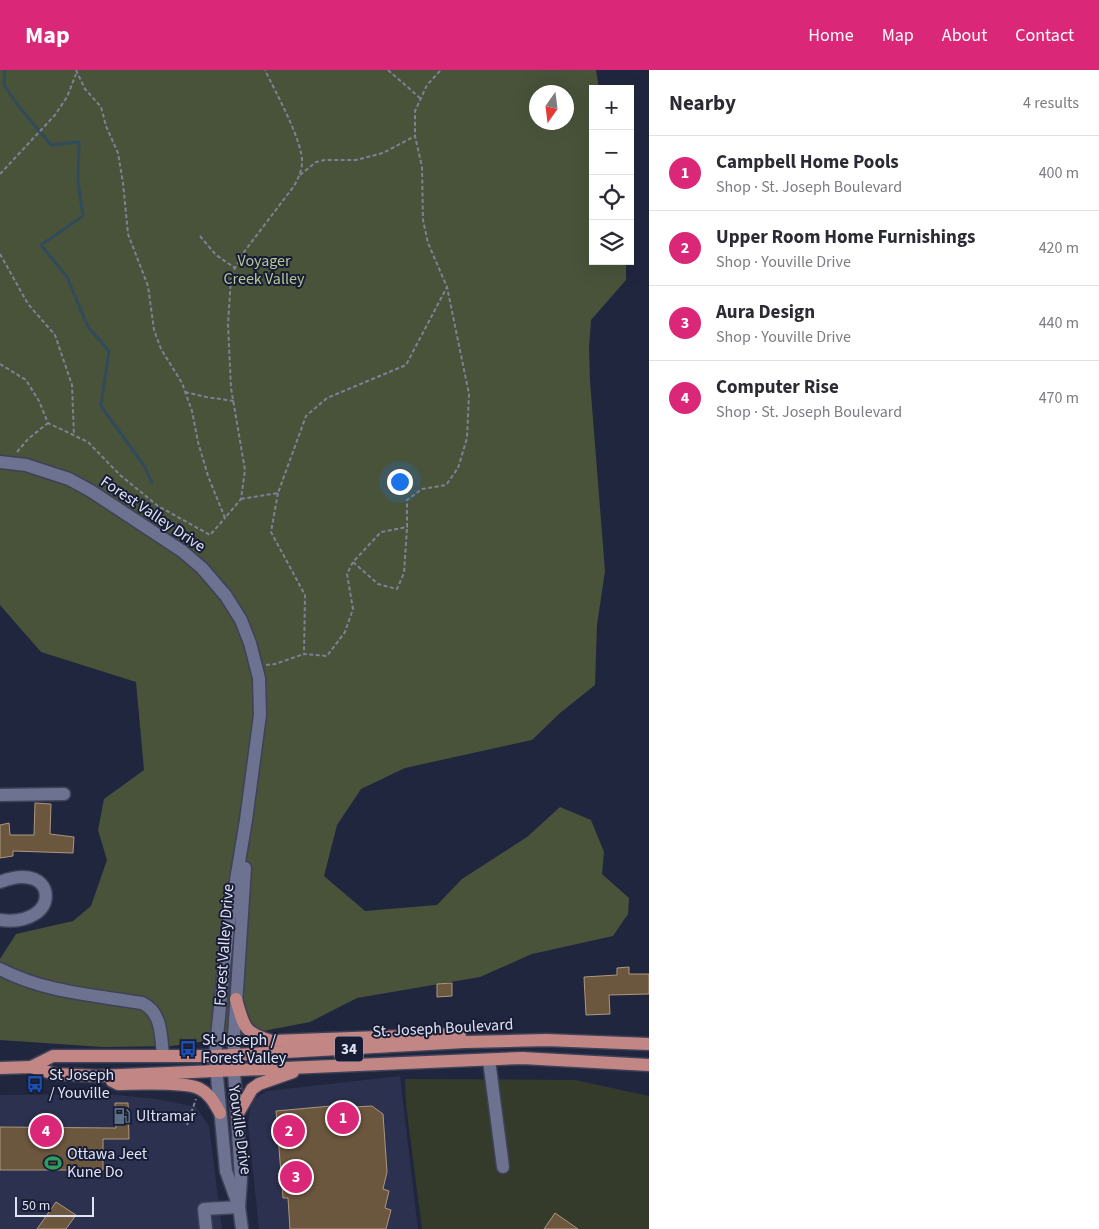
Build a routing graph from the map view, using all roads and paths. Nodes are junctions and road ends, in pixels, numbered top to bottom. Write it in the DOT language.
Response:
graph roads {
  1 [pos="76,70"];
  2 [pos="265,70"];
  3 [pos="388,70"];
  4 [pos="441,70"];
  5 [pos="76,74"];
  6 [pos="421,98"];
  7 [pos="415,136"];
  8 [pos="0,174"];
  9 [pos="300,175"];
  10 [pos="200,236"];
  11 [pos="0,254"];
  12 [pos="235,268"];
  13 [pos="447,287"];
  14 [pos="0,364"];
  15 [pos="185,392"];
  16 [pos="234,401"];
  17 [pos="48,423"];
  18 [pos="74,435"];
  19 [pos="4,462"];
  20 [pos="278,493"];
  21 [pos="242,499"];
  22 [pos="158,506"];
  23 [pos="225,518"];
  24 [pos="146,526"];
  25 [pos="407,527"];
  26 [pos="353,562"];
  27 [pos="304,654"];
  28 [pos="256,666"];
  29 [pos="64,794"];
  30 [pos="0,795"];
  31 [pos="246,820"];
  32 [pos="0,882"];
  33 [pos="0,920"];
  34 [pos="0,969"];
  35 [pos="236,999"];
  36 [pos="546,1040"];
  37 [pos="649,1044"];
  38 [pos="234,1055"];
  39 [pos="163,1056"];
  40 [pos="215,1056"];
  41 [pos="489,1060"];
  42 [pos="649,1065"];
  43 [pos="31,1067"];
  44 [pos="307,1067"];
  45 [pos="0,1068"];
  46 [pos="234,1071"];
  47 [pos="216,1072"];
  48 [pos="98,1076"];
  49 [pos="199,1095"];
  50 [pos="220,1113"];
  51 [pos="237,1115"];
  52 [pos="186,1125"];
  53 [pos="503,1167"];
  54 [pos="239,1207"];
  55 [pos="206,1229"];
  56 [pos="242,1229"];
  1 -- 5 [label="path"];
  2 -- 9 [label="path"];
  3 -- 6 [label="path"];
  4 -- 6 [label="path"];
  5 -- 8 [label="path"];
  5 -- 15 [label="path"];
  6 -- 7 [label="path"];
  7 -- 9 [label="path"];
  7 -- 13 [label="path"];
  9 -- 12 [label="path"];
  10 -- 12 [label="path"];
  11 -- 18 [label="path"];
  12 -- 16 [label="path"];
  13 -- 20 [label="path"];
  13 -- 25 [label="path"];
  14 -- 17 [label="path"];
  15 -- 16 [label="path"];
  15 -- 23 [label="path"];
  16 -- 21 [label="path"];
  17 -- 18 [label="path"];
  17 -- 19 [label="path"];
  18 -- 22 [label="path"];
  19 -- 24 [label="street, Forest Valley Drive"];
  20 -- 21 [label="path"];
  20 -- 27 [label="path"];
  21 -- 23 [label="path"];
  22 -- 23 [label="path"];
  22 -- 24 [label="path"];
  24 -- 28 [label="street, Forest Valley Drive"];
  25 -- 26 [label="path"];
  25 -- 26 [label="path"];
  26 -- 27 [label="path"];
  27 -- 28 [label="path"];
  28 -- 31 [label="street, Forest Valley Drive"];
  29 -- 30 [label="street"];
  31 -- 35 [label="street, Forest Valley Drive"];
  31 -- 40 [label="street, Forest Valley Drive"];
  32 -- 33 [label="street"];
  34 -- 39 [label="street"];
  35 -- 36 [label="main road"];
  35 -- 38 [label="street, Forest Valley Drive"];
  36 -- 37 [label="main road, St. Joseph Boulevard / 34"];
  36 -- 38 [label="main road, St. Joseph Boulevard / 34"];
  38 -- 40 [label="main road, St. Joseph Boulevard / 34"];
  38 -- 46 [label="street, Forest Valley Drive"];
  39 -- 40 [label="main road, St. Joseph Boulevard / 34"];
  39 -- 43 [label="main road, St. Joseph Boulevard / 34"];
  40 -- 47 [label="street, Youville Drive"];
  41 -- 42 [label="main road, St. Joseph Boulevard / 34"];
  41 -- 44 [label="main road, St. Joseph Boulevard / 34"];
  41 -- 53 [label="street"];
  43 -- 45 [label="main road, St. Joseph Boulevard / 34"];
  43 -- 48 [label="main road, St. Joseph Boulevard / 34"];
  44 -- 46 [label="main road, St. Joseph Boulevard / 34"];
  44 -- 51 [label="main road"];
  46 -- 47 [label="main road, St. Joseph Boulevard / 34"];
  46 -- 51 [label="street, Youville Drive"];
  47 -- 48 [label="main road, St. Joseph Boulevard / 34"];
  47 -- 50 [label="street, Youville Drive"];
  48 -- 50 [label="main road"];
  49 -- 52 [label="path"];
  50 -- 54 [label="street, Youville Drive"];
  51 -- 54 [label="street, Youville Drive"];
  54 -- 55 [label="street"];
  54 -- 56 [label="street, Youville Drive"];
}
